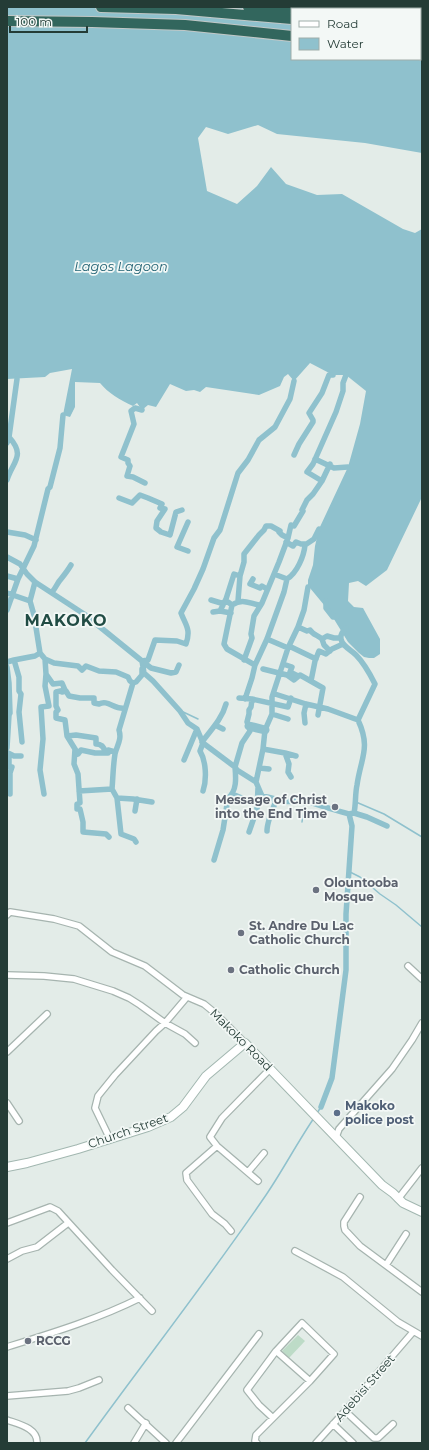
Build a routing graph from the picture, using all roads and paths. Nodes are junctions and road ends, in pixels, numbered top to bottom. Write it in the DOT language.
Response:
graph roads {
  1 [pos="100,7"];
  2 [pos="199,7"];
  3 [pos="248,7"];
  4 [pos="176,9"];
  5 [pos="291,9"];
  6 [pos="291,19"];
  7 [pos="7,21"];
  8 [pos="291,36"];
  9 [pos="7,915"];
  10 [pos="408,966"];
  11 [pos="7,975"];
  12 [pos="422,979"];
  13 [pos="187,998"];
  14 [pos="47,1014"];
  15 [pos="422,1023"];
  16 [pos="165,1024"];
  17 [pos="195,1043"];
  18 [pos="245,1043"];
  19 [pos="7,1052"];
  20 [pos="270,1069"];
  21 [pos="7,1103"];
  22 [pos="19,1121"];
  23 [pos="336,1137"];
  24 [pos="110,1139"];
  25 [pos="217,1146"];
  26 [pos="264,1153"];
  27 [pos="7,1167"];
  28 [pos="422,1168"];
  29 [pos="248,1172"];
  30 [pos="258,1181"];
  31 [pos="360,1197"];
  32 [pos="398,1199"];
  33 [pos="422,1212"];
  34 [pos="7,1223"];
  35 [pos="68,1223"];
  36 [pos="231,1231"];
  37 [pos="406,1234"];
  38 [pos="295,1251"];
  39 [pos="7,1259"];
  40 [pos="386,1265"];
  41 [pos="422,1292"];
  42 [pos="140,1298"];
  43 [pos="152,1311"];
  44 [pos="413,1332"];
  45 [pos="259,1334"];
  46 [pos="422,1336"];
  47 [pos="7,1347"];
  48 [pos="276,1350"];
  49 [pos="99,1380"];
  50 [pos="310,1381"];
  51 [pos="7,1396"];
  52 [pos="128,1408"];
  53 [pos="345,1411"];
  54 [pos="273,1418"];
  55 [pos="7,1420"];
  56 [pos="146,1424"];
  57 [pos="333,1424"];
  58 [pos="392,1424"];
  59 [pos="37,1443"];
  60 [pos="134,1443"];
  61 [pos="166,1443"];
  62 [pos="176,1443"];
  63 [pos="257,1443"];
  64 [pos="316,1443"];
  65 [pos="353,1443"];
  1 -- 4 [label="highway"];
  2 -- 4 [label="highway"];
  3 -- 5 [label="highway"];
  4 -- 6 [label="highway"];
  7 -- 8 [label="highway"];
  9 -- 13 [label="street, Makoko Road"];
  10 -- 12 [label="street"];
  11 -- 16 [label="street"];
  13 -- 16 [label="street"];
  13 -- 18 [label="street, Makoko Road"];
  14 -- 19 [label="street"];
  15 -- 23 [label="street"];
  16 -- 17 [label="street"];
  16 -- 24 [label="street"];
  18 -- 20 [label="street, Makoko Road"];
  18 -- 24 [label="street, Church Street"];
  20 -- 23 [label="street, Makoko Road"];
  20 -- 25 [label="street"];
  21 -- 22 [label="street"];
  23 -- 32 [label="street, Makoko Road"];
  24 -- 27 [label="street, Church Street"];
  25 -- 29 [label="street"];
  25 -- 36 [label="street"];
  26 -- 29 [label="street"];
  28 -- 32 [label="street"];
  29 -- 30 [label="street"];
  31 -- 40 [label="street"];
  32 -- 33 [label="street, Makoko Road"];
  34 -- 35 [label="street"];
  35 -- 39 [label="street"];
  35 -- 42 [label="street"];
  37 -- 40 [label="street"];
  38 -- 44 [label="street"];
  40 -- 41 [label="street"];
  42 -- 43 [label="street"];
  42 -- 47 [label="street"];
  44 -- 46 [label="street"];
  44 -- 53 [label="street, Adebisi Street"];
  45 -- 62 [label="street"];
  48 -- 50 [label="street"];
  48 -- 50 [label="street"];
  48 -- 54 [label="street"];
  49 -- 51 [label="street"];
  50 -- 54 [label="street"];
  52 -- 56 [label="street"];
  53 -- 57 [label="street, Adebisi Street"];
  53 -- 58 [label="street"];
  54 -- 63 [label="street"];
  55 -- 59 [label="street"];
  56 -- 60 [label="street"];
  56 -- 61 [label="street"];
  57 -- 64 [label="street, Adebisi Street"];
  57 -- 65 [label="street"];
}
